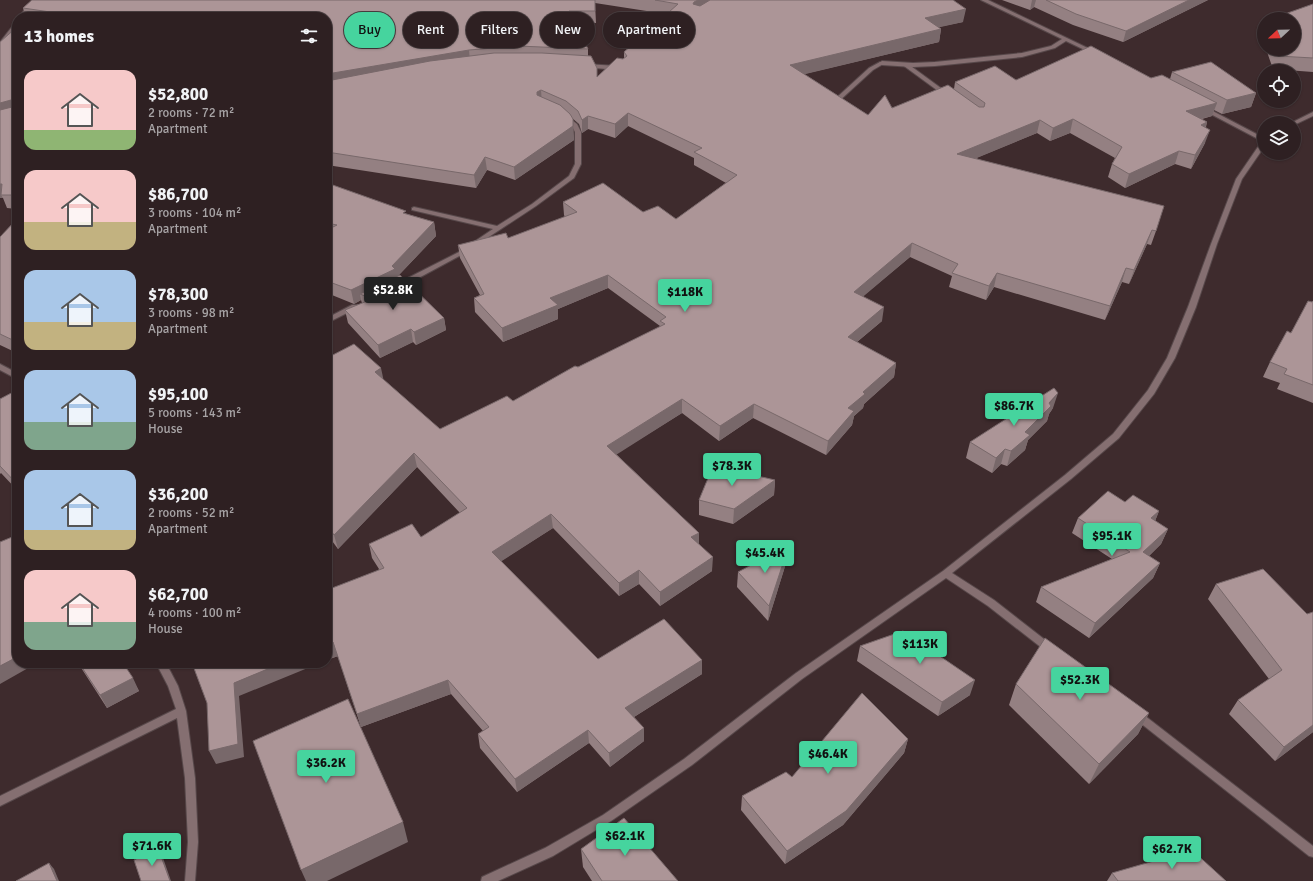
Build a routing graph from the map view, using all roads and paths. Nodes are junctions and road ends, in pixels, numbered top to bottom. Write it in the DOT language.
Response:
graph roads {
  1 [pos="35,0"];
  2 [pos="984,0"];
  3 [pos="26,12"];
  4 [pos="12,30"];
  5 [pos="1066,38"];
  6 [pos="0,46"];
  7 [pos="1102,56"];
  8 [pos="579,65"];
  9 [pos="906,65"];
  10 [pos="623,68"];
  11 [pos="954,100"];
  12 [pos="836,102"];
  13 [pos="1201,107"];
  14 [pos="557,112"];
  15 [pos="1313,114"];
  16 [pos="1301,120"];
  17 [pos="1257,137"];
  18 [pos="1257,150"];
  19 [pos="414,208"];
  20 [pos="496,228"];
  21 [pos="393,289"];
  22 [pos="360,305"];
  23 [pos="332,319"];
  24 [pos="0,367"];
  25 [pos="12,373"];
  26 [pos="946,572"];
  27 [pos="1059,655"];
  28 [pos="163,668"];
  29 [pos="1127,707"];
  30 [pos="181,711"];
  31 [pos="0,801"];
  32 [pos="1313,852"];
  33 [pos="190,881"];
  34 [pos="486,881"];
  1 -- 3 [label="street"];
  2 -- 5 [label="street"];
  4 -- 6 [label="street"];
  5 -- 7 [label="street"];
  5 -- 9 [label="street"];
  8 -- 10 [label="street"];
  9 -- 11 [label="street"];
  9 -- 12 [label="street"];
  13 -- 17 [label="street"];
  14 -- 20 [label="street"];
  15 -- 16 [label="street"];
  18 -- 26 [label="street"];
  19 -- 20 [label="street"];
  20 -- 21 [label="street"];
  22 -- 23 [label="street"];
  24 -- 25 [label="street"];
  26 -- 27 [label="street"];
  26 -- 34 [label="street"];
  28 -- 30 [label="street"];
  29 -- 32 [label="street"];
  30 -- 31 [label="street"];
  30 -- 33 [label="street"];
}
